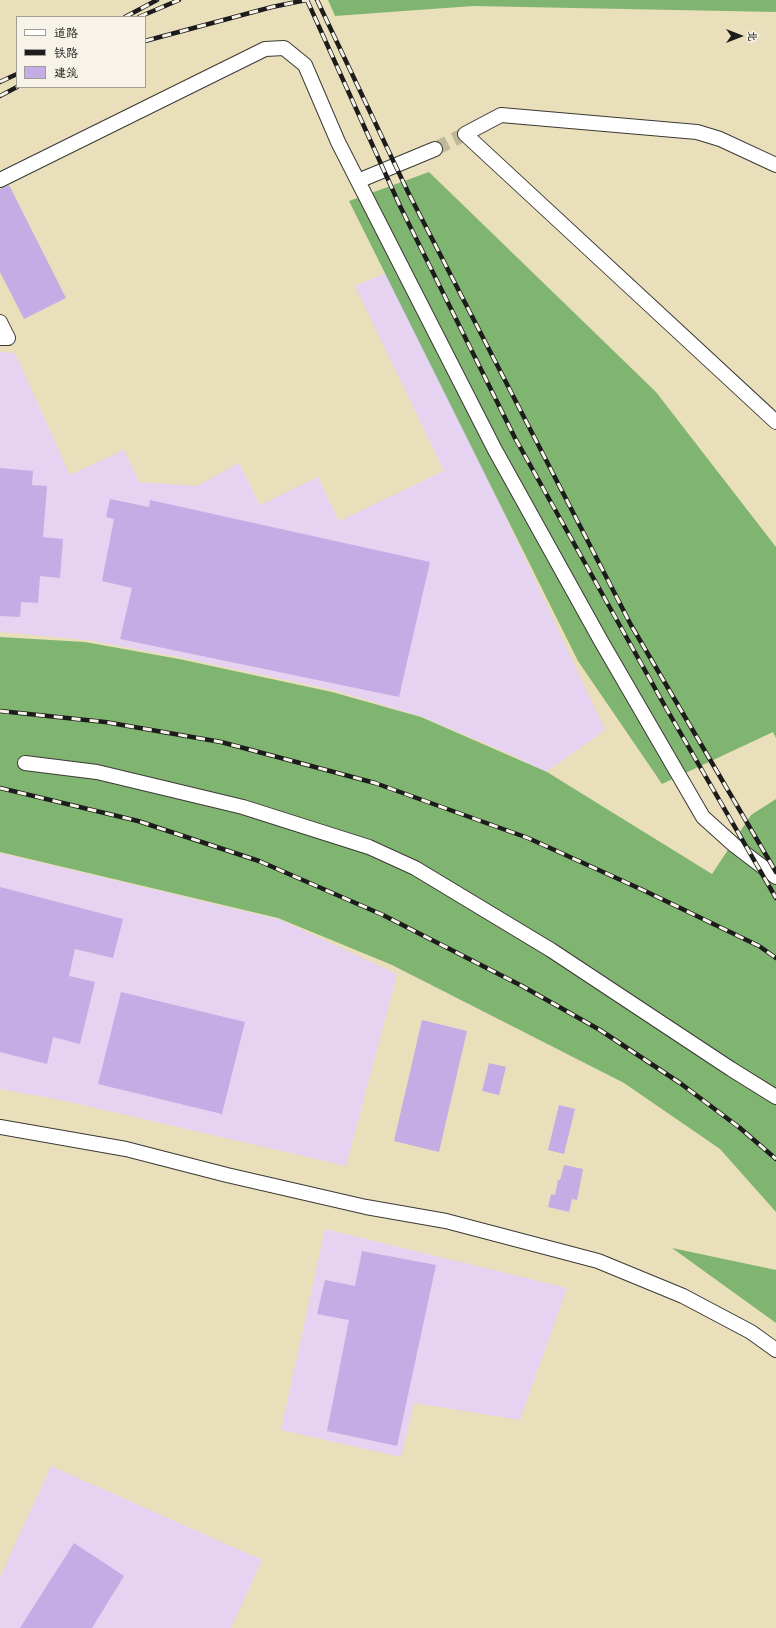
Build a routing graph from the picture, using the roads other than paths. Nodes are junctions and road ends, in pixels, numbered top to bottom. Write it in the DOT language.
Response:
graph roads {
  1 [pos="434,149"];
  2 [pos="776,165"];
  3 [pos="0,180"];
  4 [pos="358,181"];
  5 [pos="0,322"];
  6 [pos="0,338"];
  7 [pos="776,422"];
  8 [pos="25,763"];
  9 [pos="776,877"];
  10 [pos="776,1097"];
  11 [pos="0,1127"];
  12 [pos="776,1350"];
  1 -- 4 [label="street"];
  2 -- 7 [label="street"];
  3 -- 4 [label="street"];
  4 -- 9 [label="street"];
  5 -- 6 [label="street"];
  8 -- 10 [label="street"];
  11 -- 12 [label="street"];
}
